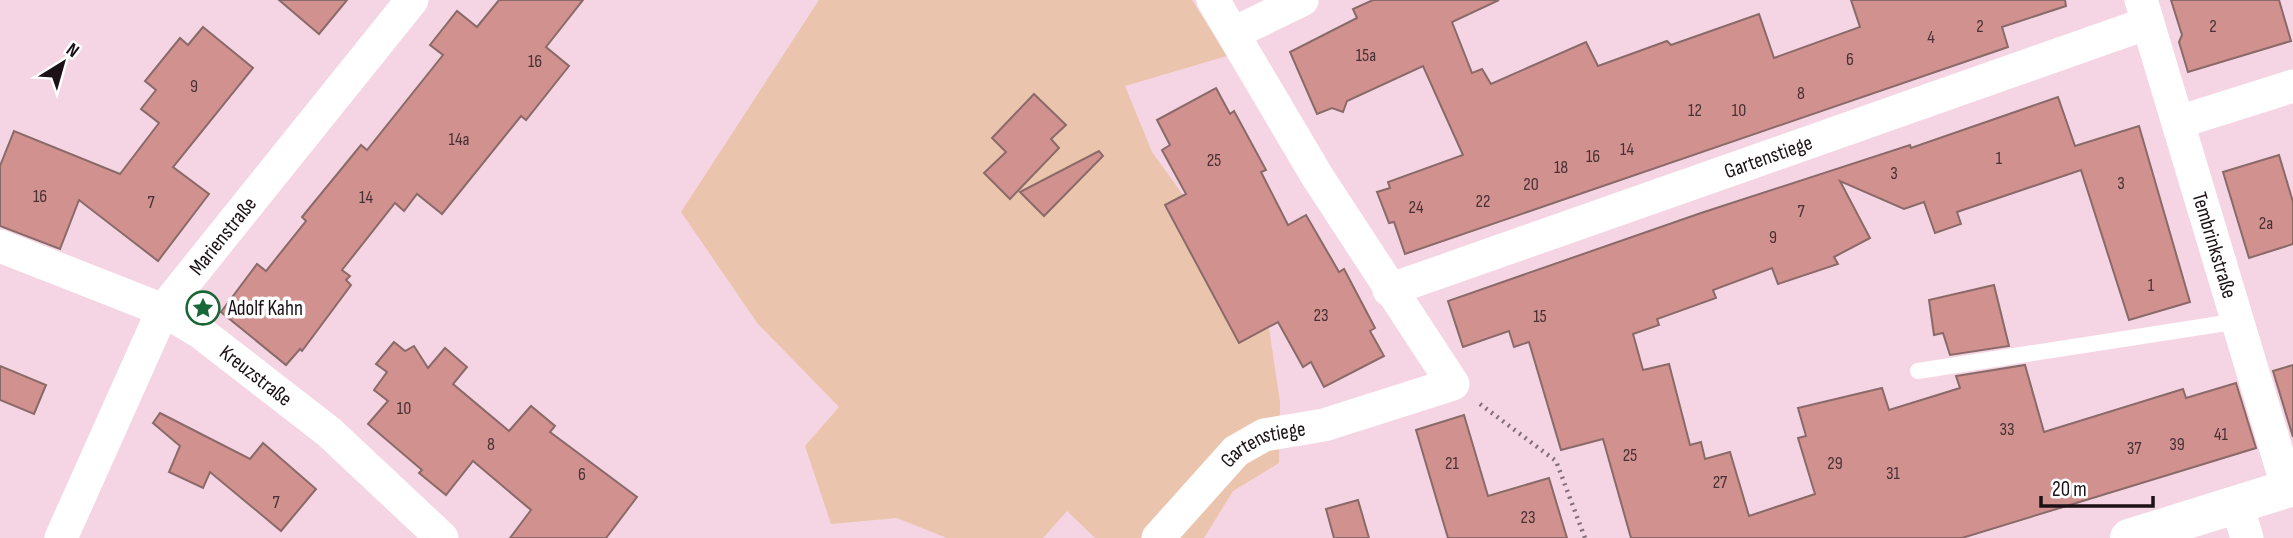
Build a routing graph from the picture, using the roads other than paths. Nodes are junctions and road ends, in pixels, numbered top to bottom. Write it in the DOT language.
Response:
graph roads {
  1 [pos="412,0"];
  2 [pos="1213,0"];
  3 [pos="1302,0"];
  4 [pos="2145,12"];
  5 [pos="1234,33"];
  6 [pos="2293,86"];
  7 [pos="2179,122"];
  8 [pos="0,246"];
  9 [pos="1389,290"];
  10 [pos="163,310"];
  11 [pos="2239,321"];
  12 [pos="1918,371"];
  13 [pos="2290,488"];
  14 [pos="2242,521"];
  15 [pos="61,538"];
  16 [pos="442,538"];
  17 [pos="1158,538"];
  18 [pos="2129,538"];
  1 -- 10 [label="street, Marienstraße"];
  2 -- 5 [label="street"];
  3 -- 5 [label="street"];
  4 -- 7 [label="street, Tembrinkstraße"];
  4 -- 9 [label="street, Gartenstiege"];
  5 -- 9 [label="street"];
  6 -- 7 [label="street"];
  7 -- 11 [label="street, Tembrinkstraße"];
  8 -- 10 [label="street, Kreuzstraße"];
  9 -- 17 [label="street, Gartenstiege"];
  10 -- 15 [label="street, Marienstraße"];
  10 -- 16 [label="street, Kreuzstraße"];
  11 -- 12 [label="lane"];
  11 -- 13 [label="street, Tembrinkstraße"];
  13 -- 14 [label="street"];
  14 -- 18 [label="street"];
}
